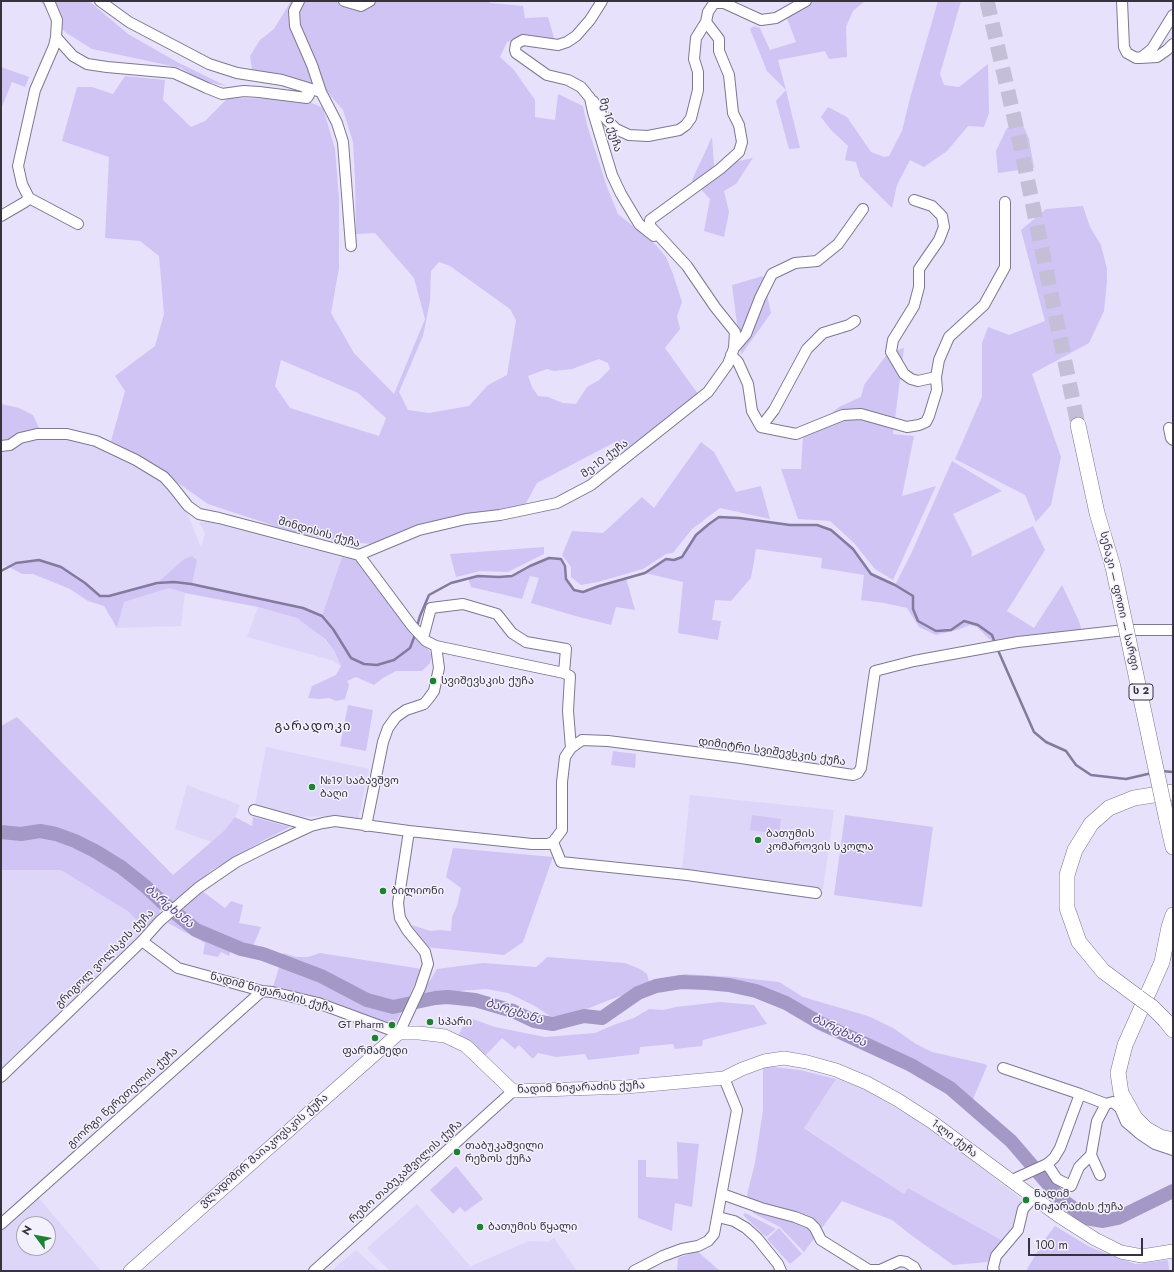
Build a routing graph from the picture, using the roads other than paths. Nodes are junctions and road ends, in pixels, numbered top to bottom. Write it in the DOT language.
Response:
graph roads {
  1 [pos="49,1"];
  2 [pos="100,1"];
  3 [pos="299,1"];
  4 [pos="344,1"];
  5 [pos="370,1"];
  6 [pos="602,1"];
  7 [pos="806,1"];
  8 [pos="1122,1"];
  9 [pos="1173,15"];
  10 [pos="706,22"];
  11 [pos="56,37"];
  12 [pos="1173,44"];
  13 [pos="1136,58"];
  14 [pos="306,88"];
  15 [pos="321,92"];
  16 [pos="590,98"];
  17 [pos="29,198"];
  18 [pos="914,200"];
  19 [pos="1005,202"];
  20 [pos="863,209"];
  21 [pos="1,216"];
  22 [pos="78,224"];
  23 [pos="668,245"];
  24 [pos="351,246"];
  25 [pos="855,321"];
  26 [pos="732,352"];
  27 [pos="936,377"];
  28 [pos="1078,425"];
  29 [pos="761,427"];
  30 [pos="1169,428"];
  31 [pos="1173,440"];
  32 [pos="1,446"];
  33 [pos="358,555"];
  34 [pos="1173,630"];
  35 [pos="421,636"];
  36 [pos="436,646"];
  37 [pos="564,673"];
  38 [pos="572,748"];
  39 [pos="1173,792"];
  40 [pos="254,810"];
  41 [pos="311,826"];
  42 [pos="366,826"];
  43 [pos="409,831"];
  44 [pos="553,842"];
  45 [pos="1173,847"];
  46 [pos="816,893"];
  47 [pos="1173,916"];
  48 [pos="142,941"];
  49 [pos="262,991"];
  50 [pos="401,1027"];
  51 [pos="1173,1030"];
  52 [pos="1004,1068"];
  53 [pos="1,1077"];
  54 [pos="724,1078"];
  55 [pos="513,1091"];
  56 [pos="1080,1094"];
  57 [pos="1106,1104"];
  58 [pos="1173,1140"];
  59 [pos="1173,1150"];
  60 [pos="1091,1154"];
  61 [pos="1045,1164"];
  62 [pos="1100,1175"];
  63 [pos="1010,1181"];
  64 [pos="722,1194"];
  65 [pos="1033,1198"];
  66 [pos="718,1217"];
  67 [pos="1,1224"];
  68 [pos="1173,1251"];
  69 [pos="130,1271"];
  70 [pos="314,1271"];
  71 [pos="634,1271"];
  72 [pos="781,1271"];
  73 [pos="916,1271"];
  74 [pos="994,1271"];
  1 -- 11 [label="street"];
  2 -- 14 [label="street"];
  3 -- 15 [label="street"];
  4 -- 5 [label="street"];
  6 -- 16 [label="street, მე-10 ქუჩა"];
  7 -- 10 [label="street"];
  8 -- 13 [label="street"];
  9 -- 13 [label="street"];
  10 -- 16 [label="street"];
  10 -- 23 [label="street"];
  11 -- 14 [label="street"];
  11 -- 17 [label="street"];
  12 -- 13 [label="street"];
  14 -- 15 [label="street"];
  15 -- 24 [label="street"];
  16 -- 23 [label="street, მე-10 ქუჩა"];
  17 -- 21 [label="street"];
  17 -- 22 [label="street"];
  18 -- 27 [label="street"];
  19 -- 27 [label="street"];
  20 -- 26 [label="street, მე-10 ქუჩა"];
  23 -- 26 [label="street"];
  25 -- 29 [label="street"];
  26 -- 29 [label="street"];
  26 -- 33 [label="street, მე-10 ქუჩა"];
  27 -- 29 [label="street"];
  28 -- 45 [label="highway, სენაკი — ფოთი — სარფი / ს 2, bridge"];
  30 -- 31 [label="street"];
  32 -- 33 [label="street, შინდისის ქუჩა"];
  33 -- 35 [label="street, შინდისის ქუჩა"];
  34 -- 38 [label="street, დიმიტრი სვიშევსკის ქუჩა"];
  35 -- 36 [label="street, შინდისის ქუჩა"];
  35 -- 37 [label="street"];
  36 -- 37 [label="street, შინდისის ქუჩა"];
  36 -- 42 [label="street"];
  37 -- 38 [label="street"];
  38 -- 44 [label="street"];
  39 -- 51 [label="highway, bridge"];
  40 -- 41 [label="street"];
  41 -- 42 [label="street, გრიგოლ ვოლსკის ქუჩა"];
  41 -- 48 [label="street, გრიგოლ ვოლსკის ქუჩა"];
  42 -- 43 [label="street"];
  43 -- 44 [label="street"];
  43 -- 50 [label="street"];
  44 -- 46 [label="street"];
  47 -- 58 [label="highway"];
  48 -- 49 [label="street, ნადიმ ნიჟარაძის ქუჩა"];
  48 -- 53 [label="street, გრიგოლ ვოლსკის ქუჩა"];
  49 -- 50 [label="street, ნადიმ ნიჟარაძის ქუჩა"];
  49 -- 67 [label="street, გიორგი წერეთელის ქუჩა"];
  50 -- 55 [label="main road, ნადიმ ნიჟარაძის ქუჩა"];
  50 -- 69 [label="main road, ვლადიმირ მაიაკოვსკის ქუჩა"];
  52 -- 56 [label="street"];
  54 -- 55 [label="main road, ნადიმ ნიჟარაძის ქუჩა"];
  54 -- 63 [label="main road, 1-ლი ქუჩა"];
  54 -- 64 [label="street"];
  55 -- 70 [label="street, რეზო თაბუკაშვილის ქუჩა"];
  56 -- 57 [label="street"];
  56 -- 61 [label="street"];
  57 -- 59 [label="street"];
  57 -- 60 [label="street"];
  60 -- 61 [label="street"];
  60 -- 62 [label="street"];
  61 -- 63 [label="street"];
  63 -- 65 [label="main road, 1-ლი ქუჩა"];
  64 -- 66 [label="street"];
  64 -- 73 [label="street"];
  65 -- 68 [label="main road, 1-ლი ქუჩა"];
  65 -- 74 [label="street"];
  66 -- 71 [label="street"];
  66 -- 72 [label="street"];
}
